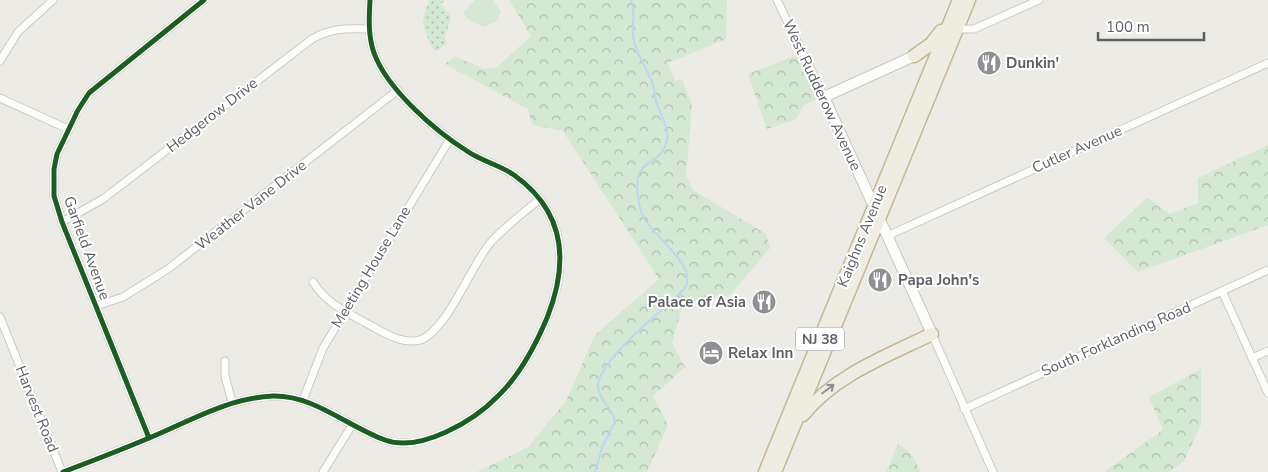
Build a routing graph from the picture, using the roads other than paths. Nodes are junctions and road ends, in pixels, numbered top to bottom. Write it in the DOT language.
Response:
graph roads {
  1 [pos="53,0"];
  2 [pos="204,0"];
  3 [pos="370,0"];
  4 [pos="777,0"];
  5 [pos="962,0"];
  6 [pos="1039,0"];
  7 [pos="369,29"];
  8 [pos="958,29"];
  9 [pos="914,56"];
  10 [pos="0,61"];
  11 [pos="1268,63"];
  12 [pos="398,90"];
  13 [pos="824,97"];
  14 [pos="0,98"];
  15 [pos="68,129"];
  16 [pos="450,138"];
  17 [pos="540,200"];
  18 [pos="874,207"];
  19 [pos="879,219"];
  20 [pos="62,222"];
  21 [pos="887,236"];
  22 [pos="1268,270"];
  23 [pos="313,282"];
  24 [pos="1222,291"];
  25 [pos="96,306"];
  26 [pos="345,312"];
  27 [pos="0,317"];
  28 [pos="932,334"];
  29 [pos="1268,351"];
  30 [pos="1252,358"];
  31 [pos="225,361"];
  32 [pos="1268,392"];
  33 [pos="303,400"];
  34 [pos="232,402"];
  35 [pos="964,409"];
  36 [pos="352,425"];
  37 [pos="795,425"];
  38 [pos="149,438"];
  39 [pos="63,472"];
  40 [pos="323,472"];
  41 [pos="765,472"];
  42 [pos="775,472"];
  43 [pos="994,472"];
  1 -- 10 [label="street"];
  2 -- 15 [label="street, Garfield Avenue"];
  3 -- 7 [label="street"];
  4 -- 13 [label="street, West Rudderow Avenue"];
  5 -- 8 [label="highway, Kaighns Avenue / NJ 38"];
  5 -- 9 [label="highway"];
  5 -- 18 [label="highway, Kaighns Avenue / NJ 38"];
  6 -- 8 [label="street"];
  7 -- 12 [label="street"];
  7 -- 20 [label="street, Hedgerow Drive"];
  8 -- 19 [label="highway, Kaighns Avenue / NJ 38"];
  9 -- 13 [label="street"];
  11 -- 21 [label="street, Cutler Avenue"];
  12 -- 16 [label="street"];
  12 -- 25 [label="street, Weather Vane Drive"];
  13 -- 18 [label="street, West Rudderow Avenue"];
  14 -- 15 [label="street"];
  15 -- 20 [label="street, Garfield Avenue"];
  16 -- 17 [label="street"];
  16 -- 26 [label="street, Meeting House Lane"];
  17 -- 26 [label="street"];
  17 -- 36 [label="street"];
  18 -- 19 [label="street, West Rudderow Avenue"];
  18 -- 41 [label="highway, Kaighns Avenue / NJ 38"];
  19 -- 21 [label="street, West Rudderow Avenue"];
  19 -- 37 [label="highway, Kaighns Avenue / NJ 38"];
  20 -- 25 [label="street, Garfield Avenue"];
  21 -- 28 [label="street, West Rudderow Avenue"];
  22 -- 24 [label="street, South Forklanding Road"];
  23 -- 26 [label="street"];
  24 -- 30 [label="street"];
  24 -- 35 [label="street, South Forklanding Road"];
  25 -- 38 [label="street, Garfield Avenue"];
  26 -- 33 [label="street, Meeting House Lane"];
  27 -- 39 [label="street, Harvest Road"];
  28 -- 35 [label="street, West Rudderow Avenue"];
  37 -- 28 [label="highway, one-way"];
  29 -- 30 [label="street"];
  30 -- 32 [label="street"];
  31 -- 34 [label="street"];
  33 -- 34 [label="street"];
  33 -- 36 [label="street"];
  34 -- 38 [label="street"];
  35 -- 43 [label="street, West Rudderow Avenue"];
  36 -- 40 [label="street"];
  37 -- 42 [label="highway, Kaighns Avenue / NJ 38"];
  38 -- 39 [label="street"];
}
